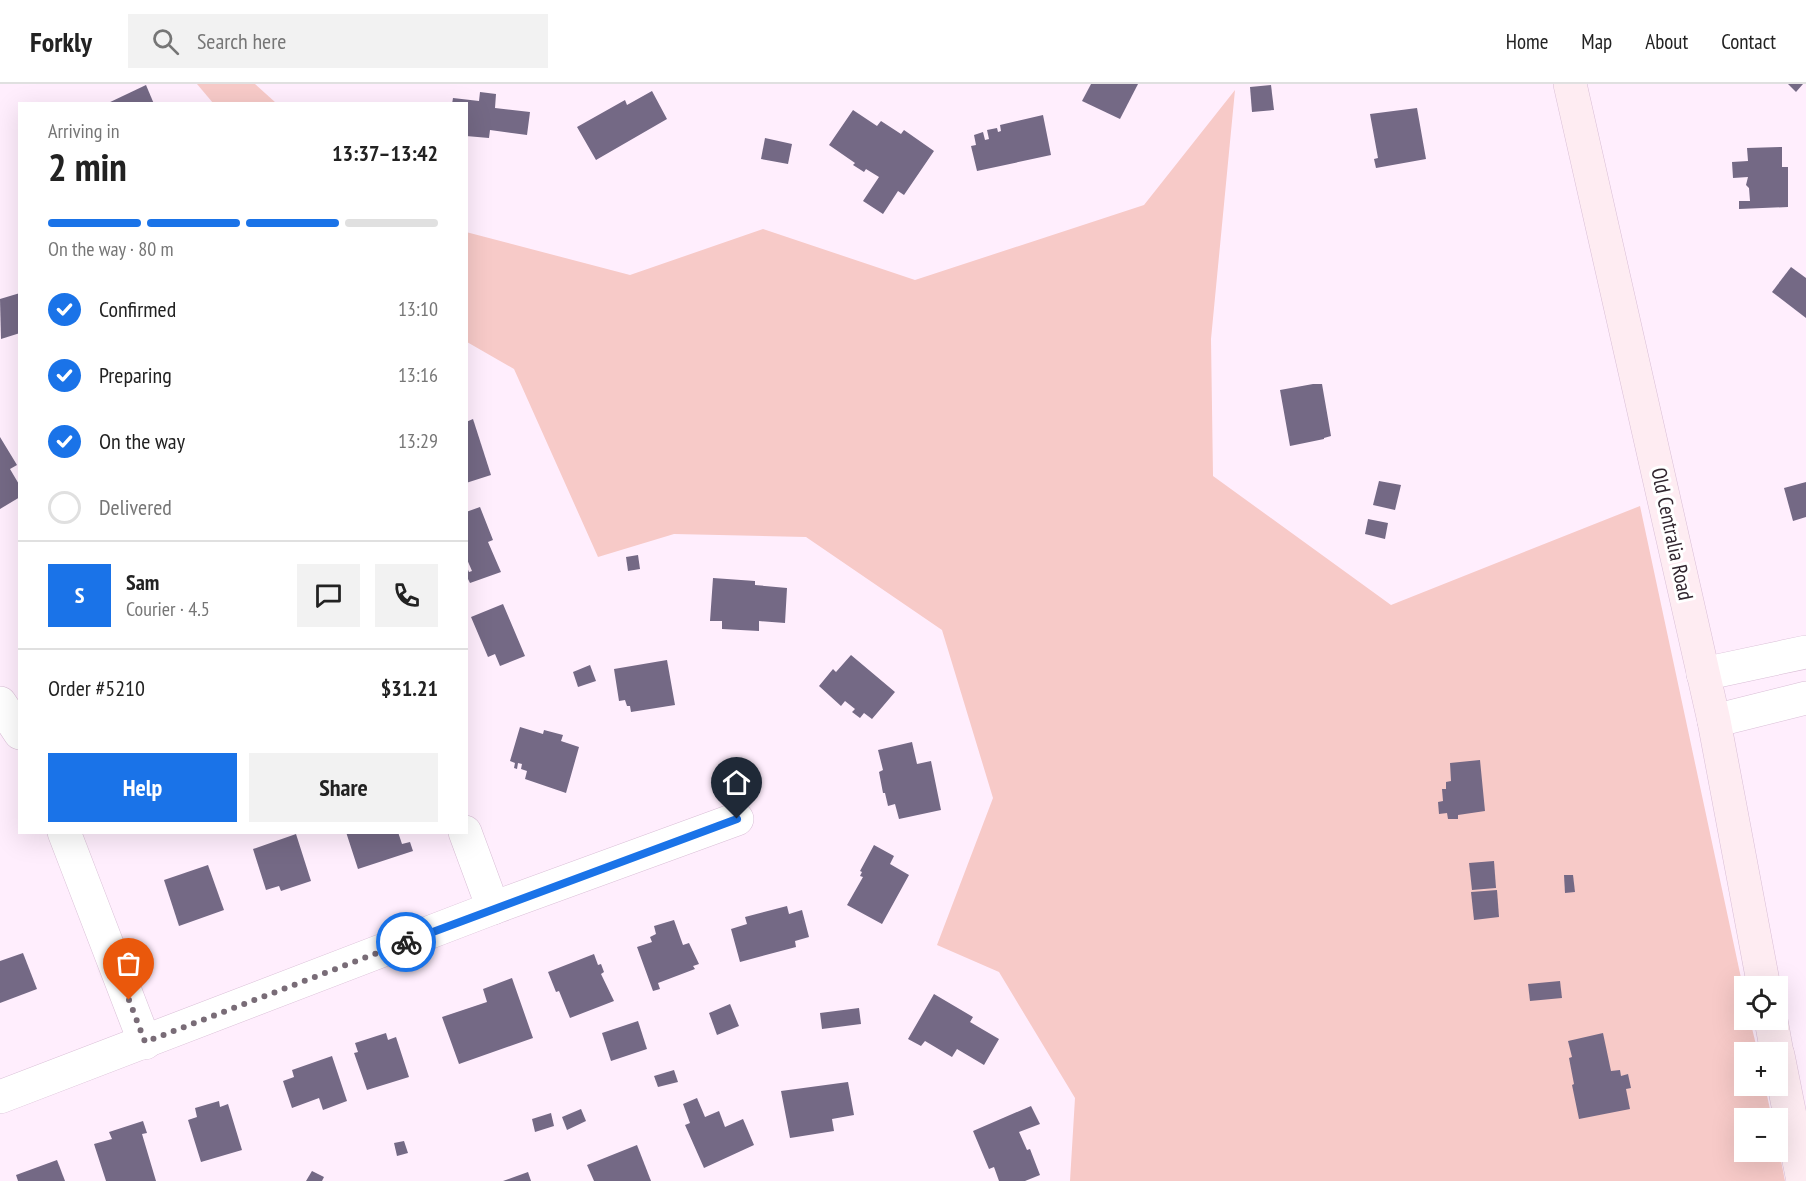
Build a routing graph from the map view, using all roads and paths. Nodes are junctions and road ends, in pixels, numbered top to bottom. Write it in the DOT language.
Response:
graph roads {
  1 [pos="1570,84"];
  2 [pos="1806,652"];
  3 [pos="1703,674"];
  4 [pos="1806,698"];
  5 [pos="0,703"];
  6 [pos="1714,721"];
  7 [pos="18,731"];
  8 [pos="737,819"];
  9 [pos="65,834"];
  10 [pos="466,834"];
  11 [pos="492,909"];
  12 [pos="1762,976"];
  13 [pos="145,1042"];
  14 [pos="1786,1096"];
  15 [pos="0,1097"];
  16 [pos="1803,1181"];
  1 -- 3 [label="street, Old Centralia Road"];
  2 -- 3 [label="street"];
  3 -- 6 [label="street, Old Centralia Road"];
  4 -- 6 [label="street"];
  5 -- 7 [label="street"];
  6 -- 12 [label="street, Old Centralia Road"];
  8 -- 11 [label="street"];
  9 -- 13 [label="street"];
  10 -- 11 [label="street"];
  11 -- 13 [label="street"];
  13 -- 15 [label="street"];
  14 -- 16 [label="street"];
}
